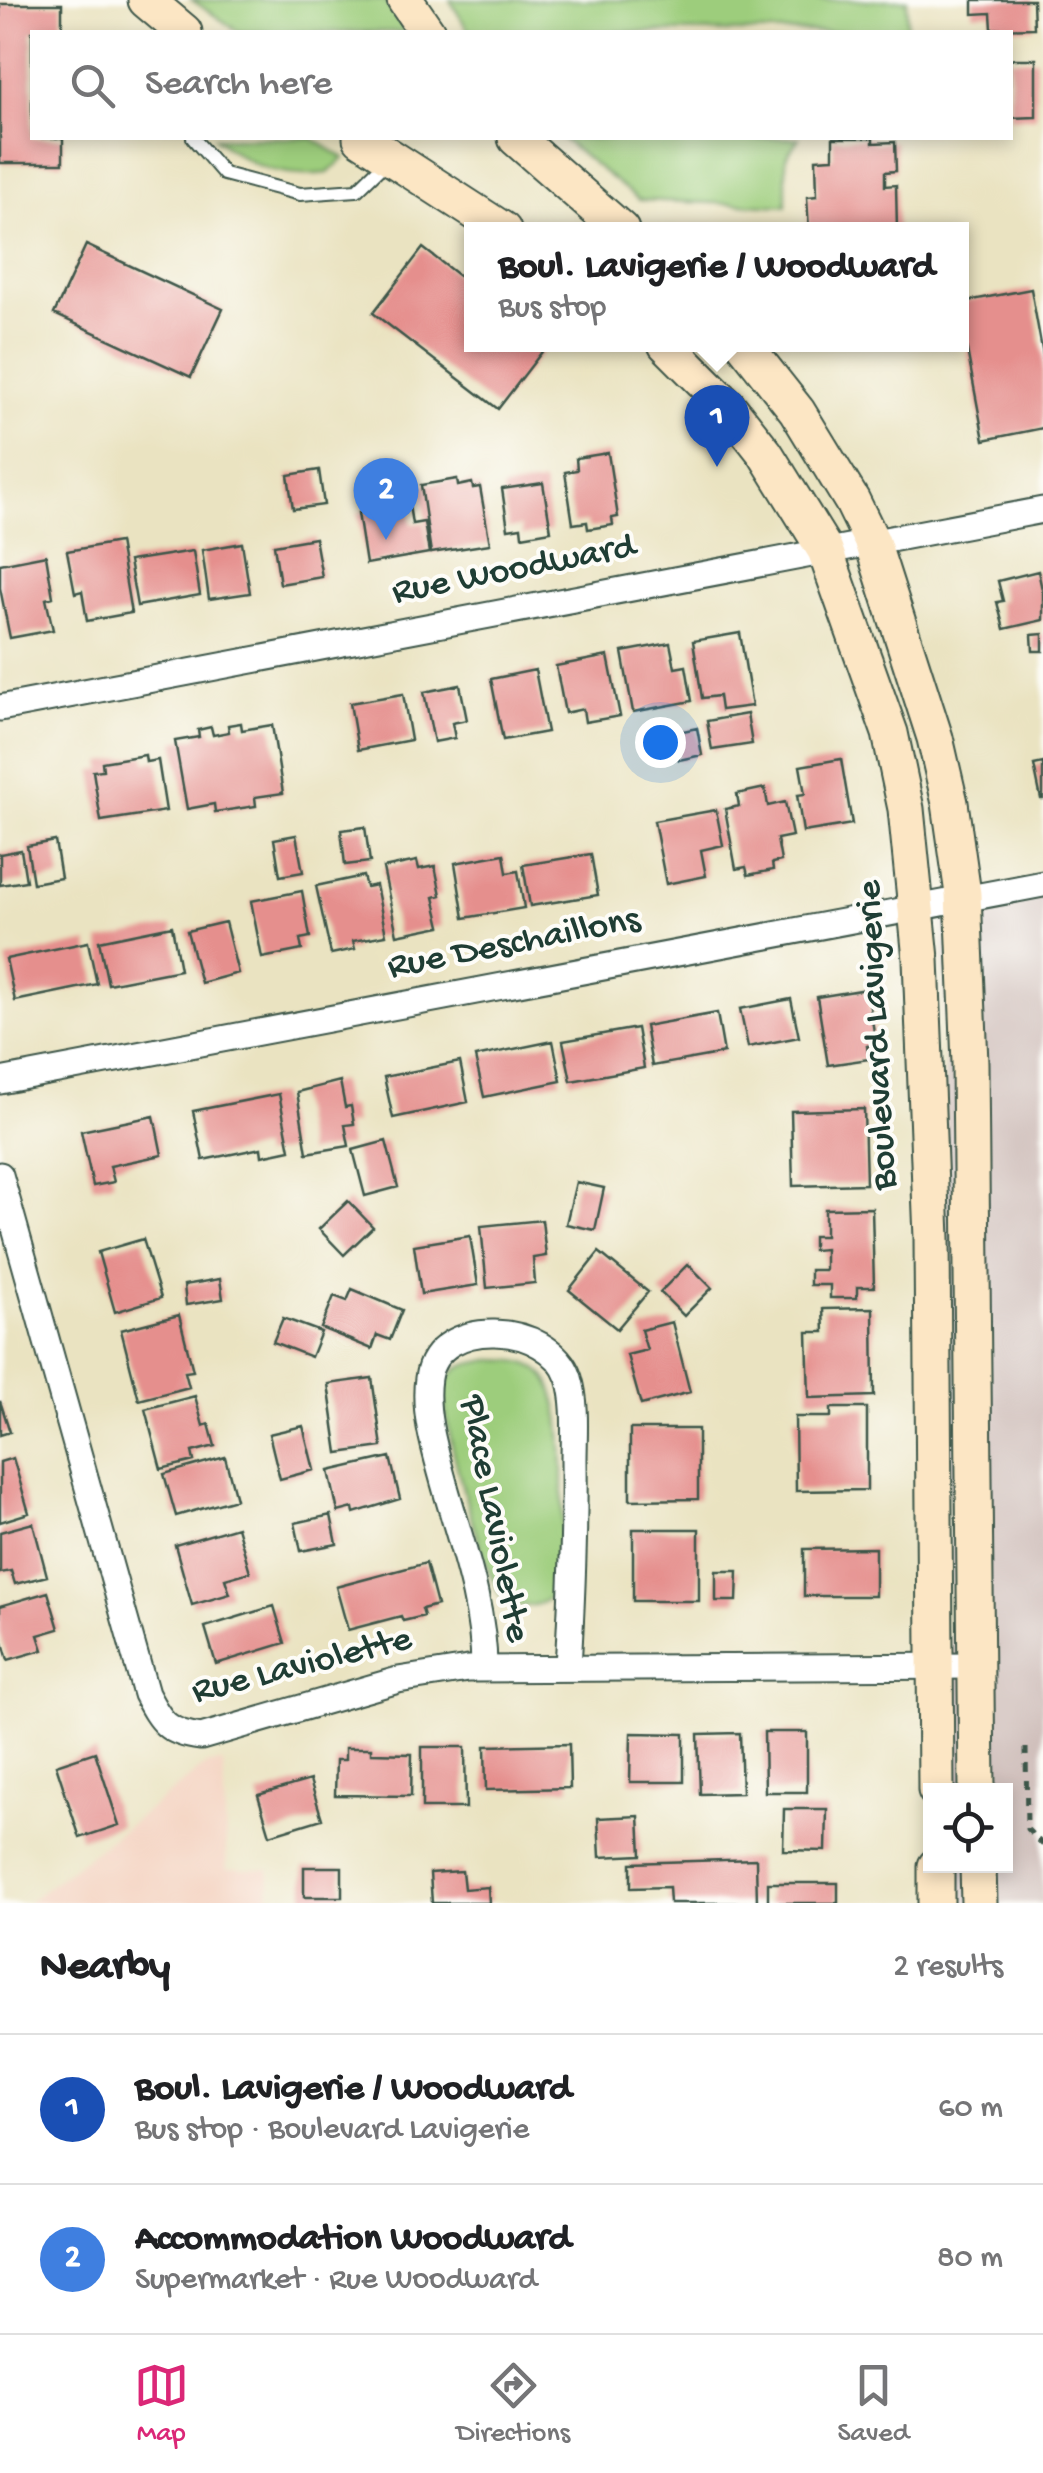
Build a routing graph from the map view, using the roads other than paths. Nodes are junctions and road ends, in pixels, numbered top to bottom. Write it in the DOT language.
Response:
graph roads {
  1 [pos="146,0"];
  2 [pos="405,0"];
  3 [pos="182,30"];
  4 [pos="426,30"];
  5 [pos="195,140"];
  6 [pos="371,140"];
  7 [pos="518,140"];
  8 [pos="404,147"];
  9 [pos="493,222"];
  10 [pos="611,222"];
  11 [pos="684,352"];
  12 [pos="750,352"];
  13 [pos="1043,510"];
  14 [pos="872,542"];
  15 [pos="825,550"];
  16 [pos="0,708"];
  17 [pos="1043,884"];
  18 [pos="963,899"];
  19 [pos="918,907"];
  20 [pos="0,1081"];
  21 [pos="0,1175"];
  22 [pos="937,1666"];
  23 [pos="976,1666"];
  24 [pos="568,1667"];
  25 [pos="484,1668"];
  26 [pos="936,1783"];
  27 [pos="978,1783"];
  28 [pos="936,1873"];
  29 [pos="978,1873"];
  30 [pos="936,1903"];
  31 [pos="979,1903"];
  1 -- 3 [label="main road"];
  2 -- 4 [label="main road"];
  5 -- 8 [label="lane"];
  6 -- 8 [label="main road"];
  7 -- 10 [label="main road"];
  8 -- 9 [label="main road"];
  11 -- 15 [label="main road, Boulevard Lavigerie"];
  12 -- 14 [label="main road"];
  13 -- 14 [label="street, Rue Woodward"];
  14 -- 15 [label="street, Rue Woodward"];
  14 -- 18 [label="main road"];
  15 -- 16 [label="street, Rue Woodward"];
  15 -- 19 [label="main road, Boulevard Lavigerie"];
  17 -- 18 [label="street, Rue Deschaillons"];
  18 -- 19 [label="street, Rue Deschaillons"];
  18 -- 23 [label="main road"];
  19 -- 20 [label="street, Rue Deschaillons"];
  19 -- 22 [label="main road, Boulevard Lavigerie"];
  21 -- 25 [label="street, Rue Laviolette"];
  22 -- 23 [label="street, Rue Laviolette"];
  22 -- 24 [label="street, Rue Laviolette"];
  22 -- 26 [label="main road, Boulevard Lavigerie"];
  23 -- 27 [label="main road"];
  24 -- 25 [label="street, Rue Laviolette"];
  24 -- 25 [label="street, Place Laviolette"];
  28 -- 30 [label="main road"];
  29 -- 31 [label="main road"];
}
